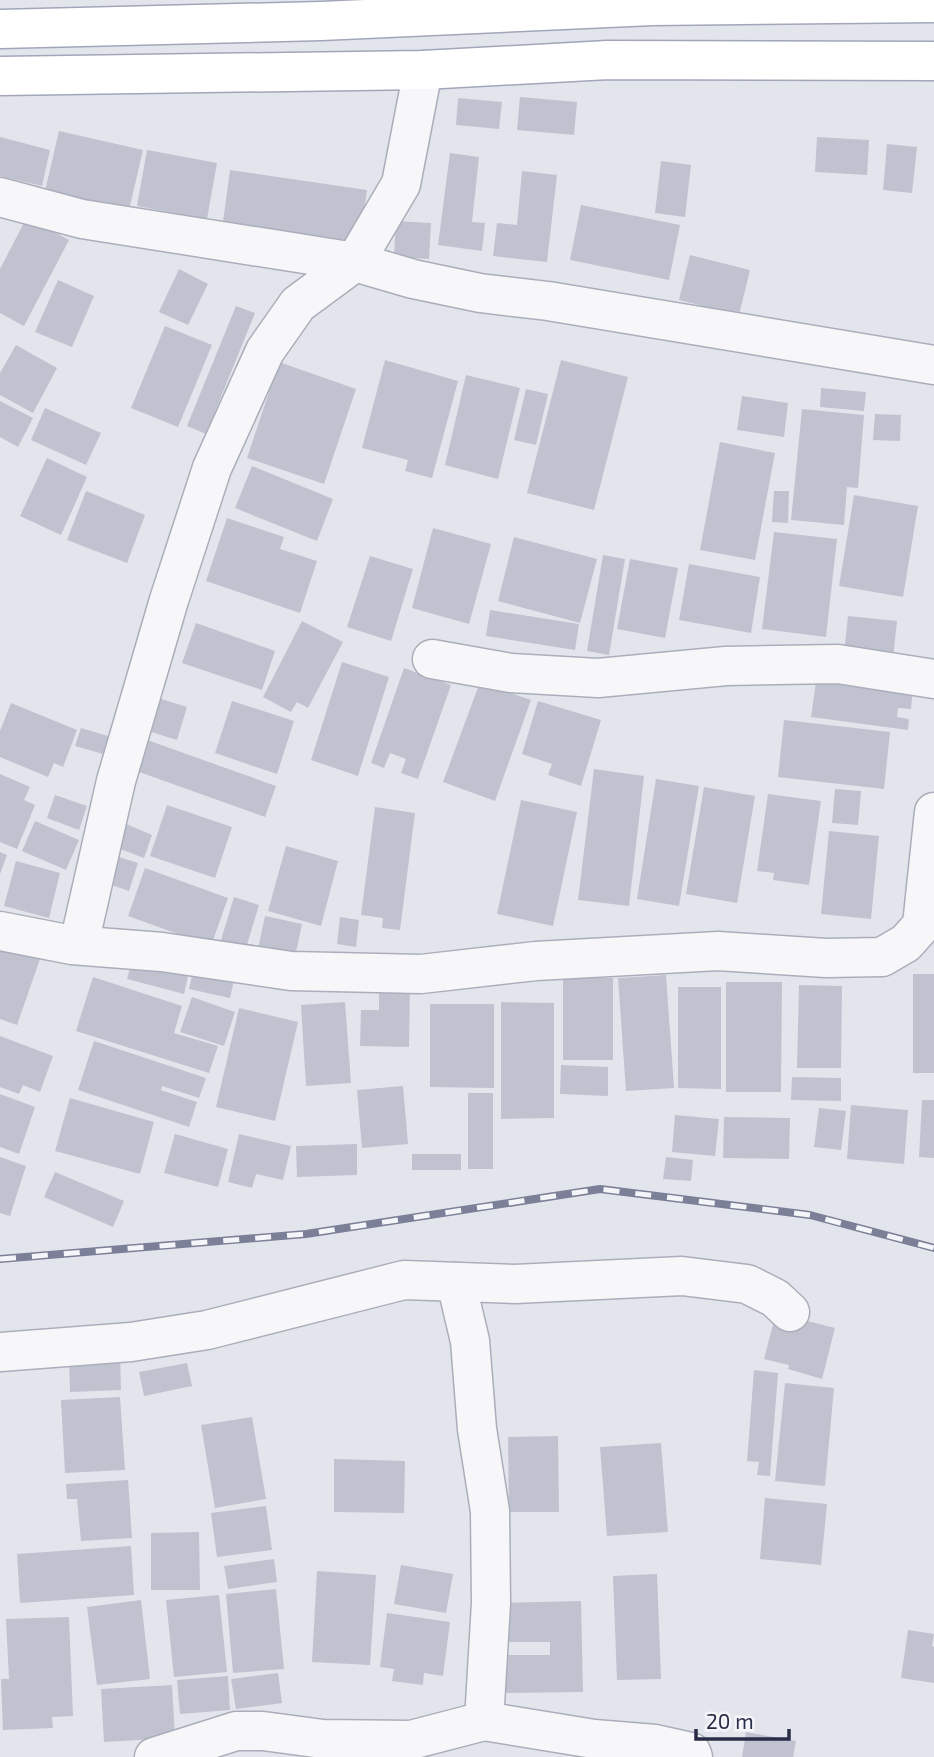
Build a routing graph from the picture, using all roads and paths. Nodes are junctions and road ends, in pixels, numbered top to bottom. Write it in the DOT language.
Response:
graph roads {
  1 [pos="934,2"];
  2 [pos="652,3"];
  3 [pos="779,6"];
  4 [pos="0,29"];
  5 [pos="777,59"];
  6 [pos="934,61"];
  7 [pos="423,70"];
  8 [pos="0,76"];
  9 [pos="0,197"];
  10 [pos="355,262"];
  11 [pos="934,365"];
  12 [pos="432,659"];
  13 [pos="934,679"];
  14 [pos="934,812"];
  15 [pos="0,931"];
  16 [pos="79,944"];
  17 [pos="456,1282"];
  18 [pos="790,1312"];
  19 [pos="0,1352"];
  20 [pos="484,1721"];
  21 [pos="154,1757"];
  22 [pos="693,1757"];
  1 -- 3 [label="main road"];
  2 -- 3 [label="main road"];
  2 -- 4 [label="main road"];
  3 -- 5 [label="main road"];
  5 -- 6 [label="main road"];
  5 -- 7 [label="main road"];
  7 -- 8 [label="main road"];
  7 -- 10 [label="street"];
  9 -- 10 [label="street"];
  10 -- 11 [label="street"];
  10 -- 16 [label="street"];
  12 -- 13 [label="street"];
  14 -- 16 [label="street"];
  15 -- 16 [label="street"];
  17 -- 18 [label="street"];
  17 -- 19 [label="street"];
  17 -- 20 [label="street"];
  20 -- 21 [label="street"];
  20 -- 22 [label="street"];
}
